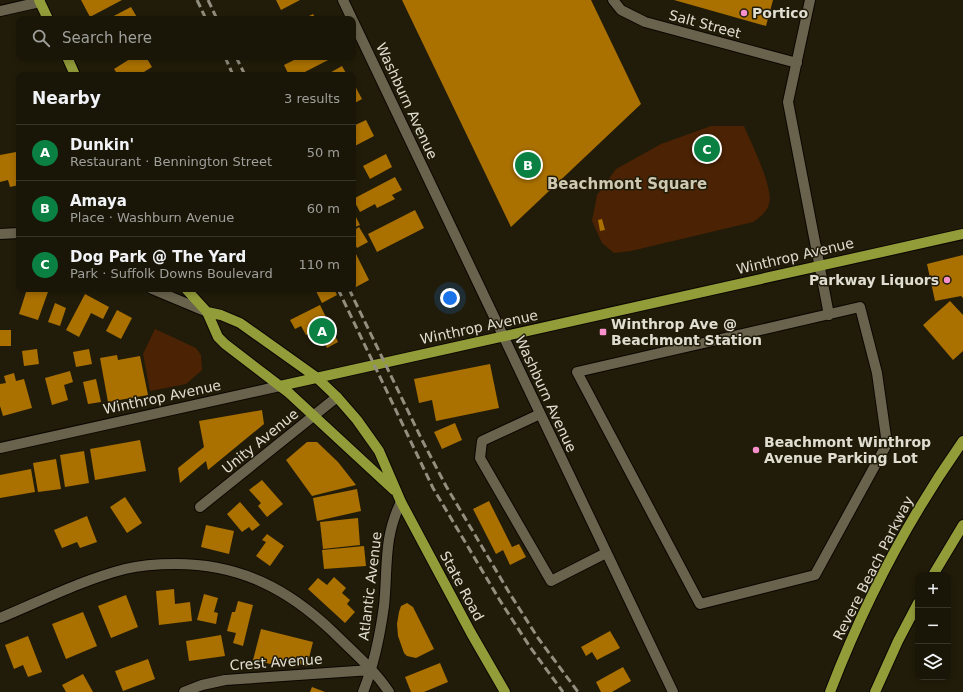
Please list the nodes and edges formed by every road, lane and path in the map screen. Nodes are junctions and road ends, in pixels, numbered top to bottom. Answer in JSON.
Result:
{"nodes":[{"id":1,"x":343,"y":0,"type":"edge"},
{"id":2,"x":613,"y":0,"type":"edge"},
{"id":3,"x":810,"y":0,"type":"edge"},
{"id":4,"x":40,"y":1,"type":"edge"},
{"id":5,"x":0,"y":11,"type":"edge"},
{"id":6,"x":47,"y":16,"type":"edge"},
{"id":7,"x":351,"y":16,"type":"edge"},
{"id":8,"x":356,"y":26,"type":"edge"},
{"id":9,"x":68,"y":60,"type":"edge"},
{"id":10,"x":797,"y":63,"type":"junction"},
{"id":11,"x":74,"y":72,"type":"edge"},
{"id":12,"x":16,"y":233,"type":"edge"},
{"id":13,"x":0,"y":234,"type":"edge"},
{"id":14,"x":963,"y":234,"type":"edge"},
{"id":15,"x":818,"y":265,"type":"junction"},
{"id":16,"x":159,"y":292,"type":"edge"},
{"id":17,"x":189,"y":292,"type":"edge"},
{"id":18,"x":207,"y":312,"type":"junction"},
{"id":19,"x":829,"y":315,"type":"junction"},
{"id":20,"x":503,"y":336,"type":"junction"},
{"id":21,"x":316,"y":377,"type":"junction"},
{"id":22,"x":280,"y":386,"type":"junction"},
{"id":23,"x":337,"y":397,"type":"junction"},
{"id":24,"x":540,"y":414,"type":"junction"},
{"id":25,"x":314,"y":416,"type":"junction"},
{"id":26,"x":963,"y":441,"type":"edge"},
{"id":27,"x":0,"y":448,"type":"edge"},
{"id":28,"x":399,"y":497,"type":"junction"},
{"id":29,"x":200,"y":507,"type":"dead end"},
{"id":30,"x":963,"y":525,"type":"edge"},
{"id":31,"x":606,"y":553,"type":"junction"},
{"id":32,"x":935,"y":572,"type":"edge"},
{"id":33,"x":915,"y":608,"type":"edge"},
{"id":34,"x":0,"y":618,"type":"edge"},
{"id":35,"x":371,"y":670,"type":"junction"},
{"id":36,"x":184,"y":692,"type":"edge"},
{"id":37,"x":363,"y":692,"type":"edge"},
{"id":38,"x":389,"y":692,"type":"edge"},
{"id":39,"x":505,"y":692,"type":"edge"},
{"id":40,"x":673,"y":692,"type":"edge"},
{"id":41,"x":830,"y":692,"type":"edge"},
{"id":42,"x":875,"y":692,"type":"edge"}],
"edges":[{"from":1,"to":7,"type":"street","name":"Washburn Avenue"},
{"from":2,"to":10,"type":"street","name":"Salt Street"},
{"from":3,"to":10,"type":"street"},
{"from":4,"to":5,"type":"street"},
{"from":4,"to":6,"type":"main road"},
{"from":8,"to":20,"type":"street","name":"Washburn Avenue"},
{"from":9,"to":11,"type":"main road"},
{"from":10,"to":15,"type":"street"},
{"from":12,"to":13,"type":"street"},
{"from":14,"to":15,"type":"main road","name":"Winthrop Avenue"},
{"from":15,"to":19,"type":"street"},
{"from":15,"to":20,"type":"main road","name":"Winthrop Avenue"},
{"from":16,"to":18,"type":"street"},
{"from":17,"to":18,"type":"main road"},
{"from":18,"to":21,"type":"main road","name":"State Road"},
{"from":18,"to":22,"type":"main road","name":"State Road"},
{"from":19,"to":19,"type":"street"},
{"from":20,"to":21,"type":"main road","name":"Winthrop Avenue"},
{"from":20,"to":24,"type":"street","name":"Washburn Avenue"},
{"from":21,"to":22,"type":"main road","name":"Winthrop Avenue"},
{"from":21,"to":23,"type":"main road","name":"State Road"},
{"from":22,"to":25,"type":"main road","name":"State Road"},
{"from":22,"to":27,"type":"street","name":"Winthrop Avenue"},
{"from":23,"to":25,"type":"street","name":"Unity Avenue"},
{"from":23,"to":28,"type":"main road","name":"State Road"},
{"from":24,"to":31,"type":"street","name":"Washburn Avenue"},
{"from":24,"to":31,"type":"street"},
{"from":25,"to":28,"type":"main road","name":"State Road"},
{"from":25,"to":29,"type":"street","name":"Unity Avenue"},
{"from":26,"to":41,"type":"main road","name":"Revere Beach Parkway"},
{"from":28,"to":35,"type":"street","name":"Atlantic Avenue"},
{"from":28,"to":39,"type":"main road","name":"State Road"},
{"from":30,"to":32,"type":"main road"},
{"from":31,"to":40,"type":"street","name":"Washburn Avenue"},
{"from":33,"to":42,"type":"main road"},
{"from":34,"to":35,"type":"street"},
{"from":35,"to":36,"type":"street","name":"Crest Avenue"},
{"from":35,"to":37,"type":"street","name":"Atlantic Avenue"},
{"from":35,"to":38,"type":"street"}]}
